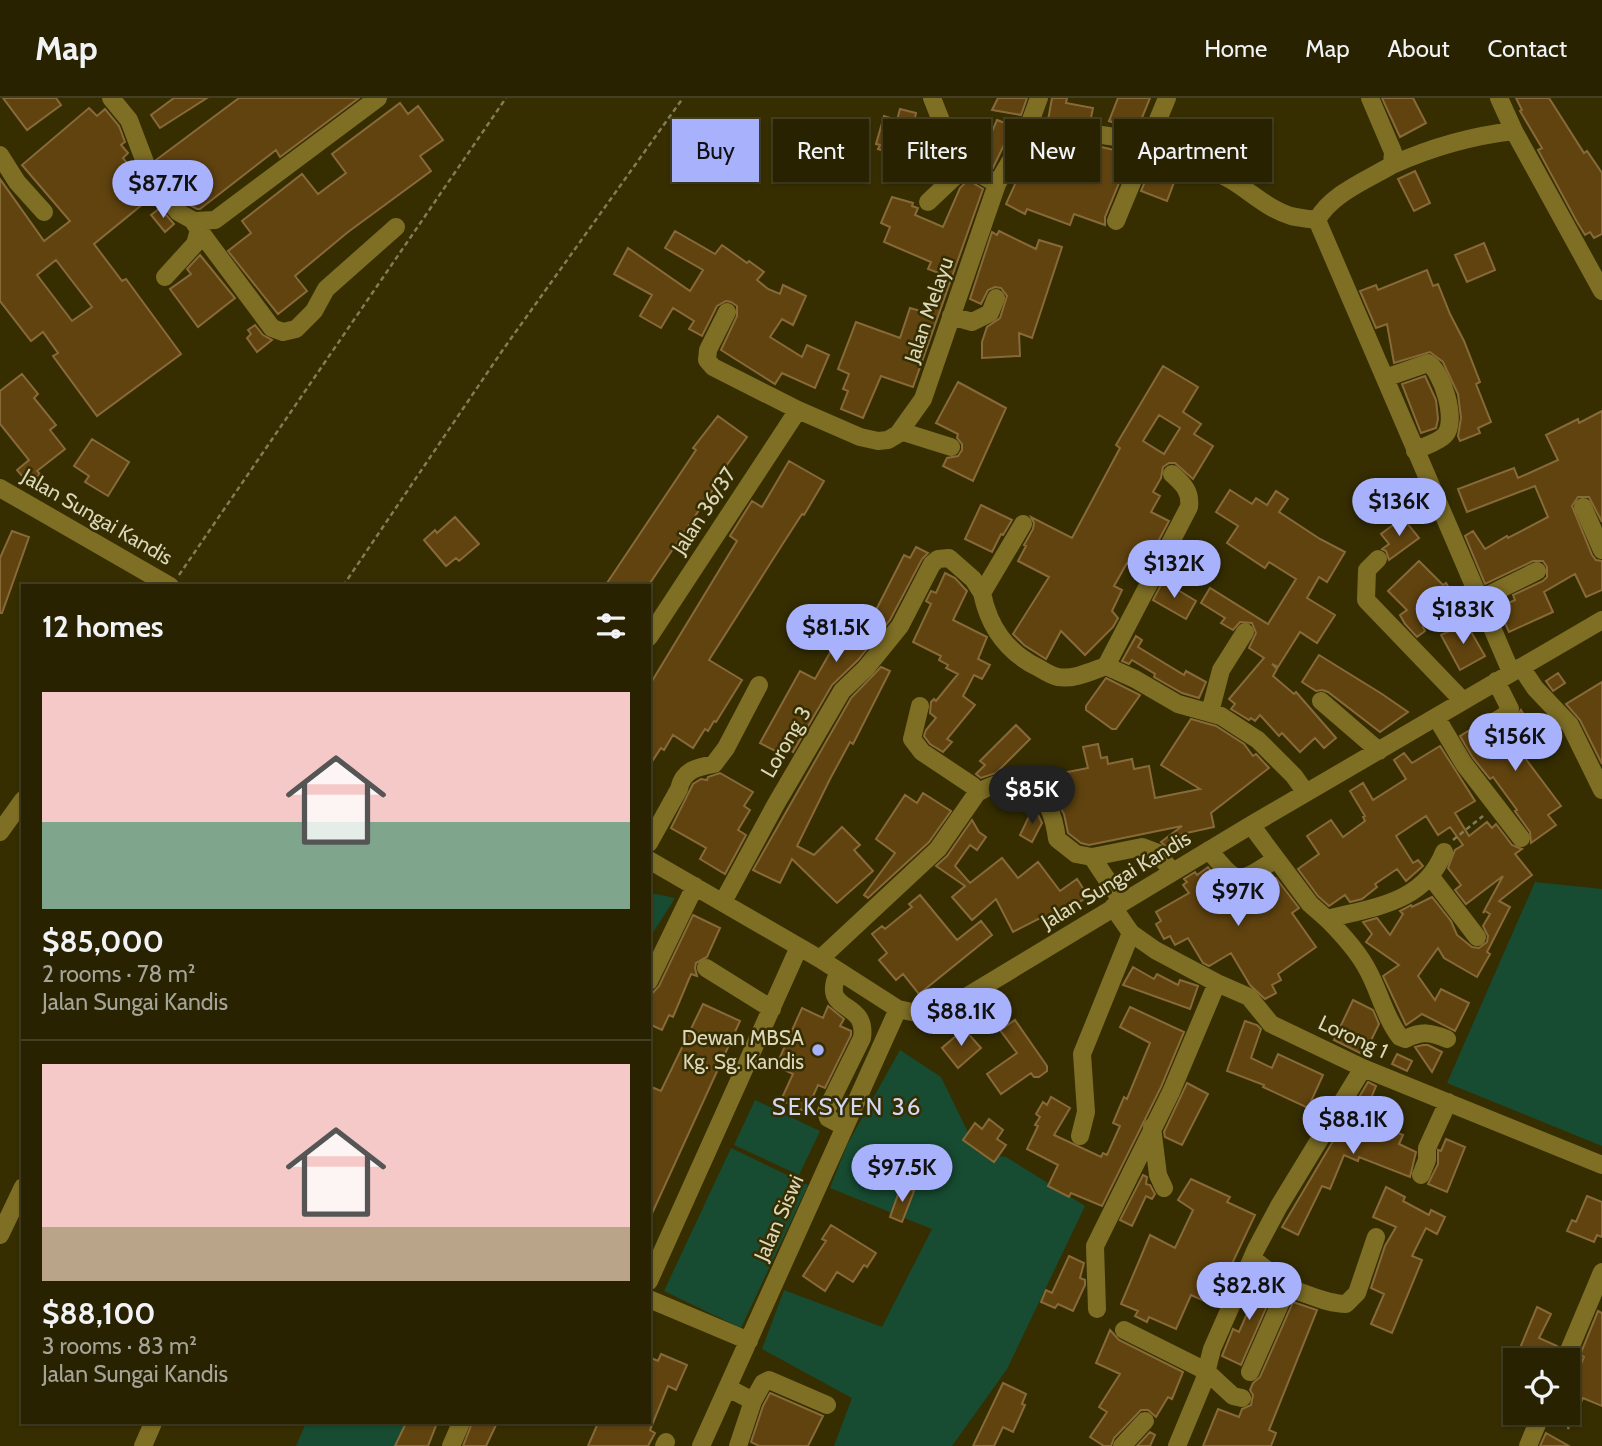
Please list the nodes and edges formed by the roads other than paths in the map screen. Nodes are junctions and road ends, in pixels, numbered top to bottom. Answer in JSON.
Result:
{"nodes":[{"id":1,"x":111,"y":98,"type":"edge"},
{"id":2,"x":1039,"y":98,"type":"edge"},
{"id":3,"x":1167,"y":98,"type":"edge"},
{"id":4,"x":1370,"y":98,"type":"edge"},
{"id":5,"x":1499,"y":98,"type":"edge"},
{"id":6,"x":378,"y":99,"type":"edge"},
{"id":7,"x":936,"y":101,"type":"edge"},
{"id":8,"x":1032,"y":116,"type":"junction"},
{"id":9,"x":942,"y":119,"type":"edge"},
{"id":10,"x":1031,"y":119,"type":"edge"},
{"id":11,"x":1035,"y":119,"type":"edge"},
{"id":12,"x":1158,"y":119,"type":"edge"},
{"id":13,"x":1514,"y":131,"type":"junction"},
{"id":14,"x":0,"y":155,"type":"edge"},
{"id":15,"x":1392,"y":165,"type":"junction"},
{"id":16,"x":1005,"y":170,"type":"edge"},
{"id":17,"x":991,"y":181,"type":"edge"},
{"id":18,"x":950,"y":182,"type":"edge"},
{"id":19,"x":1132,"y":182,"type":"edge"},
{"id":20,"x":1234,"y":182,"type":"edge"},
{"id":21,"x":997,"y":184,"type":"junction"},
{"id":22,"x":929,"y":202,"type":"dead end"},
{"id":23,"x":44,"y":212,"type":"dead end"},
{"id":24,"x":1317,"y":220,"type":"junction"},
{"id":25,"x":1116,"y":221,"type":"dead end"},
{"id":26,"x":196,"y":226,"type":"junction"},
{"id":27,"x":396,"y":227,"type":"dead end"},
{"id":28,"x":165,"y":277,"type":"dead end"},
{"id":29,"x":1602,"y":291,"type":"edge"},
{"id":30,"x":996,"y":298,"type":"dead end"},
{"id":31,"x":727,"y":312,"type":"dead end"},
{"id":32,"x":951,"y":316,"type":"junction"},
{"id":33,"x":1385,"y":378,"type":"junction"},
{"id":34,"x":798,"y":410,"type":"junction"},
{"id":35,"x":900,"y":431,"type":"junction"},
{"id":36,"x":951,"y":447,"type":"dead end"},
{"id":37,"x":1415,"y":451,"type":"junction"},
{"id":38,"x":1172,"y":474,"type":"dead end"},
{"id":39,"x":0,"y":488,"type":"edge"},
{"id":40,"x":1583,"y":507,"type":"dead end"},
{"id":41,"x":1023,"y":524,"type":"dead end"},
{"id":42,"x":1602,"y":550,"type":"edge"},
{"id":43,"x":1378,"y":559,"type":"dead end"},
{"id":44,"x":1537,"y":571,"type":"dead end"},
{"id":45,"x":175,"y":581,"type":"edge"},
{"id":46,"x":982,"y":593,"type":"junction"},
{"id":47,"x":1480,"y":598,"type":"junction"},
{"id":48,"x":1602,"y":620,"type":"edge"},
{"id":49,"x":1245,"y":632,"type":"dead end"},
{"id":50,"x":651,"y":633,"type":"edge"},
{"id":51,"x":1106,"y":666,"type":"junction"},
{"id":52,"x":1510,"y":673,"type":"junction"},
{"id":53,"x":759,"y":685,"type":"dead end"},
{"id":54,"x":1321,"y":701,"type":"dead end"},
{"id":55,"x":1463,"y":701,"type":"junction"},
{"id":56,"x":919,"y":706,"type":"dead end"},
{"id":57,"x":1210,"y":712,"type":"junction"},
{"id":58,"x":1436,"y":717,"type":"junction"},
{"id":59,"x":1489,"y":725,"type":"dead end"},
{"id":60,"x":1379,"y":751,"type":"junction"},
{"id":61,"x":1602,"y":790,"type":"edge"},
{"id":62,"x":978,"y":793,"type":"junction"},
{"id":63,"x":1306,"y":793,"type":"junction"},
{"id":64,"x":21,"y":803,"type":"edge"},
{"id":65,"x":1251,"y":825,"type":"junction"},
{"id":66,"x":0,"y":832,"type":"edge"},
{"id":67,"x":1521,"y":838,"type":"dead end"},
{"id":68,"x":651,"y":840,"type":"edge"},
{"id":69,"x":1209,"y":850,"type":"junction"},
{"id":70,"x":1444,"y":852,"type":"road end"},
{"id":71,"x":1092,"y":858,"type":"junction"},
{"id":72,"x":1276,"y":859,"type":"junction"},
{"id":73,"x":651,"y":861,"type":"edge"},
{"id":74,"x":1172,"y":872,"type":"junction"},
{"id":75,"x":1431,"y":877,"type":"junction"},
{"id":76,"x":695,"y":886,"type":"junction"},
{"id":77,"x":723,"y":902,"type":"junction"},
{"id":78,"x":1118,"y":905,"type":"junction"},
{"id":79,"x":1327,"y":919,"type":"junction"},
{"id":80,"x":1131,"y":933,"type":"junction"},
{"id":81,"x":1477,"y":937,"type":"dead end"},
{"id":82,"x":799,"y":947,"type":"junction"},
{"id":83,"x":820,"y":959,"type":"junction"},
{"id":84,"x":706,"y":968,"type":"dead end"},
{"id":85,"x":839,"y":971,"type":"junction"},
{"id":86,"x":651,"y":977,"type":"edge"},
{"id":87,"x":1217,"y":983,"type":"junction"},
{"id":88,"x":772,"y":1009,"type":"junction"},
{"id":89,"x":898,"y":1009,"type":"junction"},
{"id":90,"x":1447,"y":1039,"type":"dead end"},
{"id":91,"x":1363,"y":1068,"type":"junction"},
{"id":92,"x":1448,"y":1102,"type":"junction"},
{"id":93,"x":1152,"y":1126,"type":"junction"},
{"id":94,"x":845,"y":1127,"type":"junction"},
{"id":95,"x":1080,"y":1136,"type":"dead end"},
{"id":96,"x":1602,"y":1165,"type":"edge"},
{"id":97,"x":1421,"y":1175,"type":"dead end"},
{"id":98,"x":1164,"y":1188,"type":"dead end"},
{"id":99,"x":21,"y":1191,"type":"edge"},
{"id":100,"x":0,"y":1235,"type":"edge"},
{"id":101,"x":1376,"y":1237,"type":"dead end"},
{"id":102,"x":1252,"y":1258,"type":"junction"},
{"id":103,"x":1602,"y":1272,"type":"edge"},
{"id":104,"x":651,"y":1278,"type":"edge"},
{"id":105,"x":1287,"y":1288,"type":"junction"},
{"id":106,"x":651,"y":1299,"type":"edge"},
{"id":107,"x":1097,"y":1309,"type":"dead end"},
{"id":108,"x":1124,"y":1330,"type":"dead end"},
{"id":109,"x":749,"y":1341,"type":"junction"},
{"id":110,"x":1570,"y":1348,"type":"edge"},
{"id":111,"x":1206,"y":1371,"type":"junction"},
{"id":112,"x":1250,"y":1372,"type":"dead end"},
{"id":113,"x":728,"y":1388,"type":"junction"},
{"id":114,"x":1242,"y":1398,"type":"dead end"},
{"id":115,"x":753,"y":1401,"type":"junction"},
{"id":116,"x":827,"y":1405,"type":"dead end"},
{"id":117,"x":1144,"y":1421,"type":"dead end"},
{"id":118,"x":153,"y":1424,"type":"edge"},
{"id":119,"x":461,"y":1424,"type":"edge"},
{"id":120,"x":1537,"y":1425,"type":"edge"},
{"id":121,"x":143,"y":1446,"type":"edge"},
{"id":122,"x":451,"y":1446,"type":"edge"},
{"id":123,"x":701,"y":1446,"type":"edge"},
{"id":124,"x":738,"y":1446,"type":"edge"},
{"id":125,"x":1122,"y":1446,"type":"edge"},
{"id":126,"x":1177,"y":1446,"type":"edge"},
{"id":127,"x":1528,"y":1446,"type":"edge"}],
"edges":[{"from":1,"to":26,"type":"street"},
{"from":2,"to":8,"type":"street","name":"Jalan Melayu"},
{"from":3,"to":12,"type":"street"},
{"from":4,"to":15,"type":"street"},
{"from":5,"to":13,"type":"street"},
{"from":6,"to":26,"type":"street"},
{"from":7,"to":9,"type":"street"},
{"from":8,"to":10,"type":"street","name":"Jalan Melayu"},
{"from":8,"to":11,"type":"street"},
{"from":13,"to":15,"type":"street"},
{"from":13,"to":29,"type":"street"},
{"from":14,"to":23,"type":"street"},
{"from":15,"to":24,"type":"street"},
{"from":16,"to":21,"type":"street","name":"Jalan Melayu"},
{"from":17,"to":21,"type":"street"},
{"from":18,"to":22,"type":"street"},
{"from":19,"to":25,"type":"street"},
{"from":20,"to":24,"type":"street"},
{"from":21,"to":32,"type":"street","name":"Jalan Melayu"},
{"from":24,"to":33,"type":"street"},
{"from":26,"to":27,"type":"street"},
{"from":26,"to":28,"type":"street"},
{"from":30,"to":32,"type":"street"},
{"from":31,"to":34,"type":"street"},
{"from":32,"to":35,"type":"street","name":"Jalan Melayu"},
{"from":33,"to":37,"type":"street"},
{"from":33,"to":37,"type":"street"},
{"from":34,"to":35,"type":"street"},
{"from":34,"to":50,"type":"street","name":"Jalan 36/37"},
{"from":35,"to":36,"type":"street"},
{"from":37,"to":47,"type":"street"},
{"from":38,"to":51,"type":"street"},
{"from":39,"to":45,"type":"street","name":"Jalan Sungai Kandis"},
{"from":40,"to":42,"type":"street"},
{"from":41,"to":46,"type":"street"},
{"from":43,"to":55,"type":"street"},
{"from":44,"to":47,"type":"street"},
{"from":46,"to":51,"type":"street","name":"Lorong 3"},
{"from":46,"to":77,"type":"street","name":"Lorong 3"},
{"from":47,"to":52,"type":"street"},
{"from":48,"to":52,"type":"street","name":"Jalan Sungai Kandis"},
{"from":49,"to":57,"type":"street"},
{"from":51,"to":57,"type":"street"},
{"from":52,"to":55,"type":"street","name":"Jalan Sungai Kandis"},
{"from":52,"to":59,"type":"street"},
{"from":52,"to":61,"type":"street"},
{"from":53,"to":68,"type":"street"},
{"from":54,"to":60,"type":"street"},
{"from":55,"to":58,"type":"street","name":"Jalan Sungai Kandis"},
{"from":56,"to":62,"type":"street"},
{"from":57,"to":63,"type":"street"},
{"from":58,"to":60,"type":"street","name":"Jalan Sungai Kandis"},
{"from":58,"to":67,"type":"street"},
{"from":60,"to":63,"type":"street","name":"Jalan Sungai Kandis"},
{"from":62,"to":71,"type":"street"},
{"from":62,"to":83,"type":"street"},
{"from":63,"to":65,"type":"street","name":"Jalan Sungai Kandis"},
{"from":64,"to":66,"type":"street"},
{"from":65,"to":69,"type":"street","name":"Jalan Sungai Kandis"},
{"from":65,"to":72,"type":"street"},
{"from":69,"to":72,"type":"street"},
{"from":69,"to":74,"type":"street","name":"Jalan Sungai Kandis"},
{"from":70,"to":75,"type":"street"},
{"from":71,"to":74,"type":"street"},
{"from":71,"to":78,"type":"street","name":"Lorong 1"},
{"from":72,"to":79,"type":"street"},
{"from":73,"to":76,"type":"street"},
{"from":74,"to":78,"type":"street","name":"Jalan Sungai Kandis"},
{"from":75,"to":79,"type":"street"},
{"from":75,"to":81,"type":"street"},
{"from":76,"to":77,"type":"street"},
{"from":76,"to":86,"type":"street"},
{"from":77,"to":82,"type":"street"},
{"from":78,"to":80,"type":"street","name":"Lorong 1"},
{"from":78,"to":89,"type":"street","name":"Jalan Sungai Kandis"},
{"from":79,"to":90,"type":"street"},
{"from":80,"to":87,"type":"street","name":"Lorong 1"},
{"from":80,"to":95,"type":"street"},
{"from":82,"to":83,"type":"street"},
{"from":82,"to":88,"type":"street"},
{"from":83,"to":85,"type":"street"},
{"from":84,"to":88,"type":"street"},
{"from":85,"to":89,"type":"street"},
{"from":85,"to":94,"type":"street"},
{"from":87,"to":91,"type":"street","name":"Lorong 1"},
{"from":87,"to":93,"type":"street"},
{"from":88,"to":104,"type":"street"},
{"from":89,"to":94,"type":"street","name":"Jalan Siswi"},
{"from":91,"to":92,"type":"street","name":"Lorong 1"},
{"from":91,"to":102,"type":"street"},
{"from":92,"to":96,"type":"street","name":"Lorong 1"},
{"from":92,"to":97,"type":"street"},
{"from":93,"to":98,"type":"street"},
{"from":93,"to":107,"type":"street"},
{"from":94,"to":109,"type":"street","name":"Jalan Siswi"},
{"from":99,"to":100,"type":"street"},
{"from":101,"to":105,"type":"street"},
{"from":102,"to":105,"type":"street"},
{"from":102,"to":111,"type":"street"},
{"from":103,"to":110,"type":"street"},
{"from":105,"to":112,"type":"street"},
{"from":106,"to":109,"type":"street"},
{"from":108,"to":111,"type":"street"},
{"from":109,"to":113,"type":"street","name":"Jalan Siswi"},
{"from":111,"to":114,"type":"street"},
{"from":111,"to":126,"type":"street"},
{"from":113,"to":115,"type":"street"},
{"from":113,"to":123,"type":"street","name":"Jalan Siswi"},
{"from":115,"to":116,"type":"street"},
{"from":115,"to":124,"type":"street"},
{"from":117,"to":125,"type":"street"},
{"from":118,"to":121,"type":"street"},
{"from":119,"to":122,"type":"street"},
{"from":120,"to":127,"type":"street"}]}
